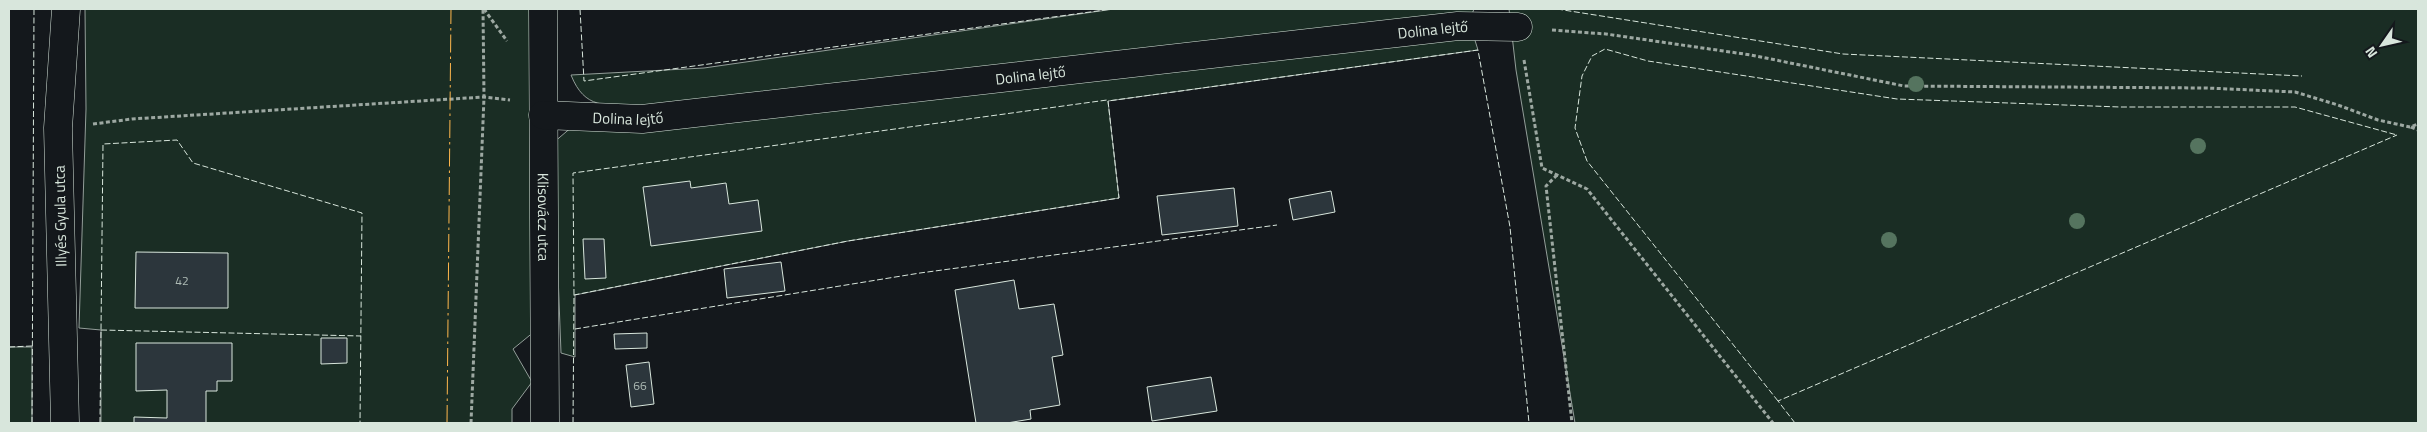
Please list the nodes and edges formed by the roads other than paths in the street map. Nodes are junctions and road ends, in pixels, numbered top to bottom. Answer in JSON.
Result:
{"nodes":[{"id":1,"x":66,"y":9,"type":"edge"},
{"id":2,"x":543,"y":9,"type":"edge"},
{"id":3,"x":1518,"y":27,"type":"road end"},
{"id":4,"x":543,"y":110,"type":"junction"},
{"id":5,"x":65,"y":423,"type":"edge"},
{"id":6,"x":545,"y":423,"type":"edge"}],
"edges":[{"from":1,"to":5,"type":"street","name":"Illyés Gyula utca"},
{"from":2,"to":4,"type":"street","name":"Klisovácz utca"},
{"from":3,"to":4,"type":"street","name":"Dolina lejtő"},
{"from":4,"to":6,"type":"street","name":"Klisovácz utca"}]}
